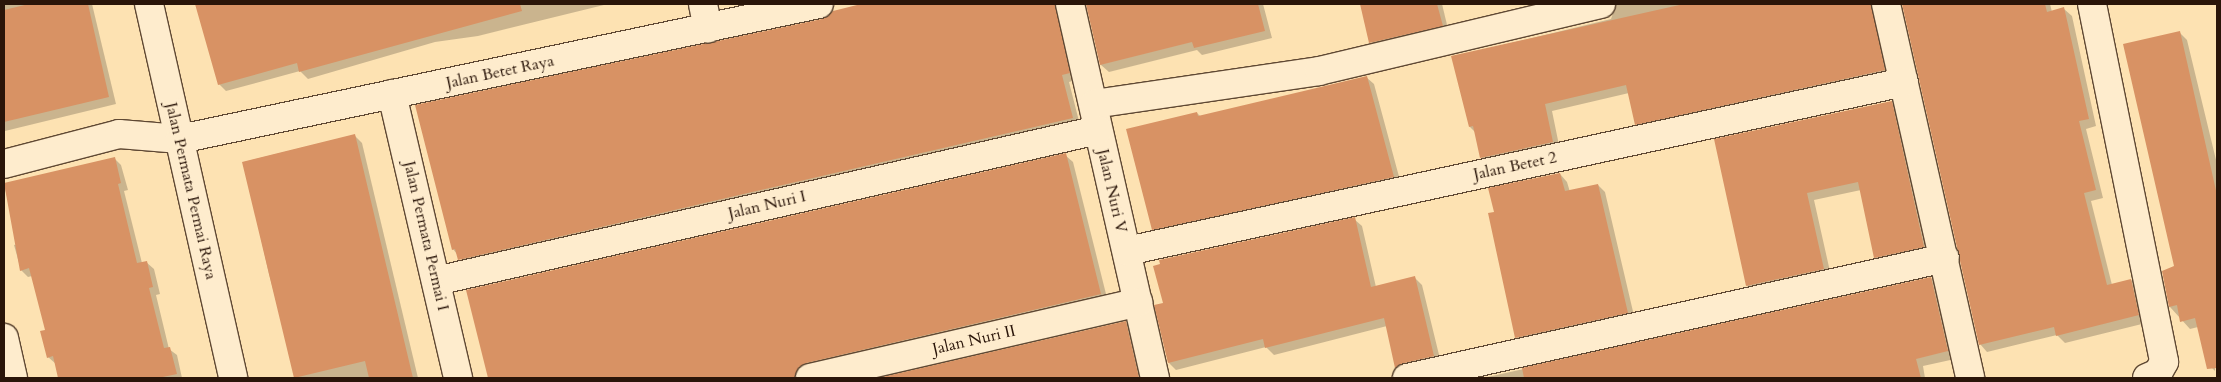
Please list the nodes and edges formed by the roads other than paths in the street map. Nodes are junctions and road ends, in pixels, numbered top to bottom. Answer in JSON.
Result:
{"nodes":[{"id":1,"x":148,"y":4,"type":"edge"},
{"id":2,"x":819,"y":4,"type":"edge"},
{"id":3,"x":1070,"y":4,"type":"edge"},
{"id":4,"x":1601,"y":4,"type":"edge"},
{"id":5,"x":1886,"y":4,"type":"edge"},
{"id":6,"x":2092,"y":4,"type":"edge"},
{"id":7,"x":705,"y":16,"type":"edge"},
{"id":8,"x":1904,"y":82,"type":"junction"},
{"id":9,"x":392,"y":94,"type":"junction"},
{"id":10,"x":1096,"y":117,"type":"junction"},
{"id":11,"x":180,"y":139,"type":"junction"},
{"id":12,"x":4,"y":164,"type":"edge"},
{"id":13,"x":1127,"y":251,"type":"junction"},
{"id":14,"x":1945,"y":258,"type":"junction"},
{"id":15,"x":436,"y":281,"type":"junction"},
{"id":16,"x":1138,"y":302,"type":"junction"},
{"id":17,"x":4,"y":338,"type":"edge"},
{"id":18,"x":13,"y":378,"type":"edge"},
{"id":19,"x":233,"y":378,"type":"edge"},
{"id":20,"x":458,"y":378,"type":"edge"},
{"id":21,"x":810,"y":378,"type":"edge"},
{"id":22,"x":1155,"y":378,"type":"edge"},
{"id":23,"x":1407,"y":378,"type":"edge"},
{"id":24,"x":1970,"y":378,"type":"edge"},
{"id":25,"x":2147,"y":378,"type":"edge"}],
"edges":[{"from":1,"to":11,"type":"street","name":"Jalan Permata Permai Raya"},
{"from":2,"to":7,"type":"street","name":"Jalan Betet Raya"},
{"from":3,"to":10,"type":"street","name":"Jalan Nuri V"},
{"from":4,"to":10,"type":"street","name":"Jalan Nuri I"},
{"from":5,"to":8,"type":"street"},
{"from":6,"to":25,"type":"street"},
{"from":7,"to":9,"type":"street","name":"Jalan Betet Raya"},
{"from":8,"to":13,"type":"street","name":"Jalan Betet 2"},
{"from":8,"to":14,"type":"street"},
{"from":9,"to":11,"type":"street","name":"Jalan Betet Raya"},
{"from":9,"to":15,"type":"street","name":"Jalan Permata Permai I"},
{"from":10,"to":13,"type":"street","name":"Jalan Nuri V"},
{"from":10,"to":15,"type":"street","name":"Jalan Nuri I"},
{"from":11,"to":12,"type":"street","name":"Jalan Betet Raya"},
{"from":11,"to":19,"type":"street","name":"Jalan Permata Permai Raya"},
{"from":13,"to":16,"type":"street","name":"Jalan Nuri V"},
{"from":14,"to":23,"type":"street"},
{"from":14,"to":24,"type":"street"},
{"from":15,"to":20,"type":"street","name":"Jalan Permata Permai I"},
{"from":16,"to":21,"type":"street","name":"Jalan Nuri II"},
{"from":16,"to":22,"type":"street","name":"Jalan Nuri V"},
{"from":17,"to":18,"type":"street"}]}
